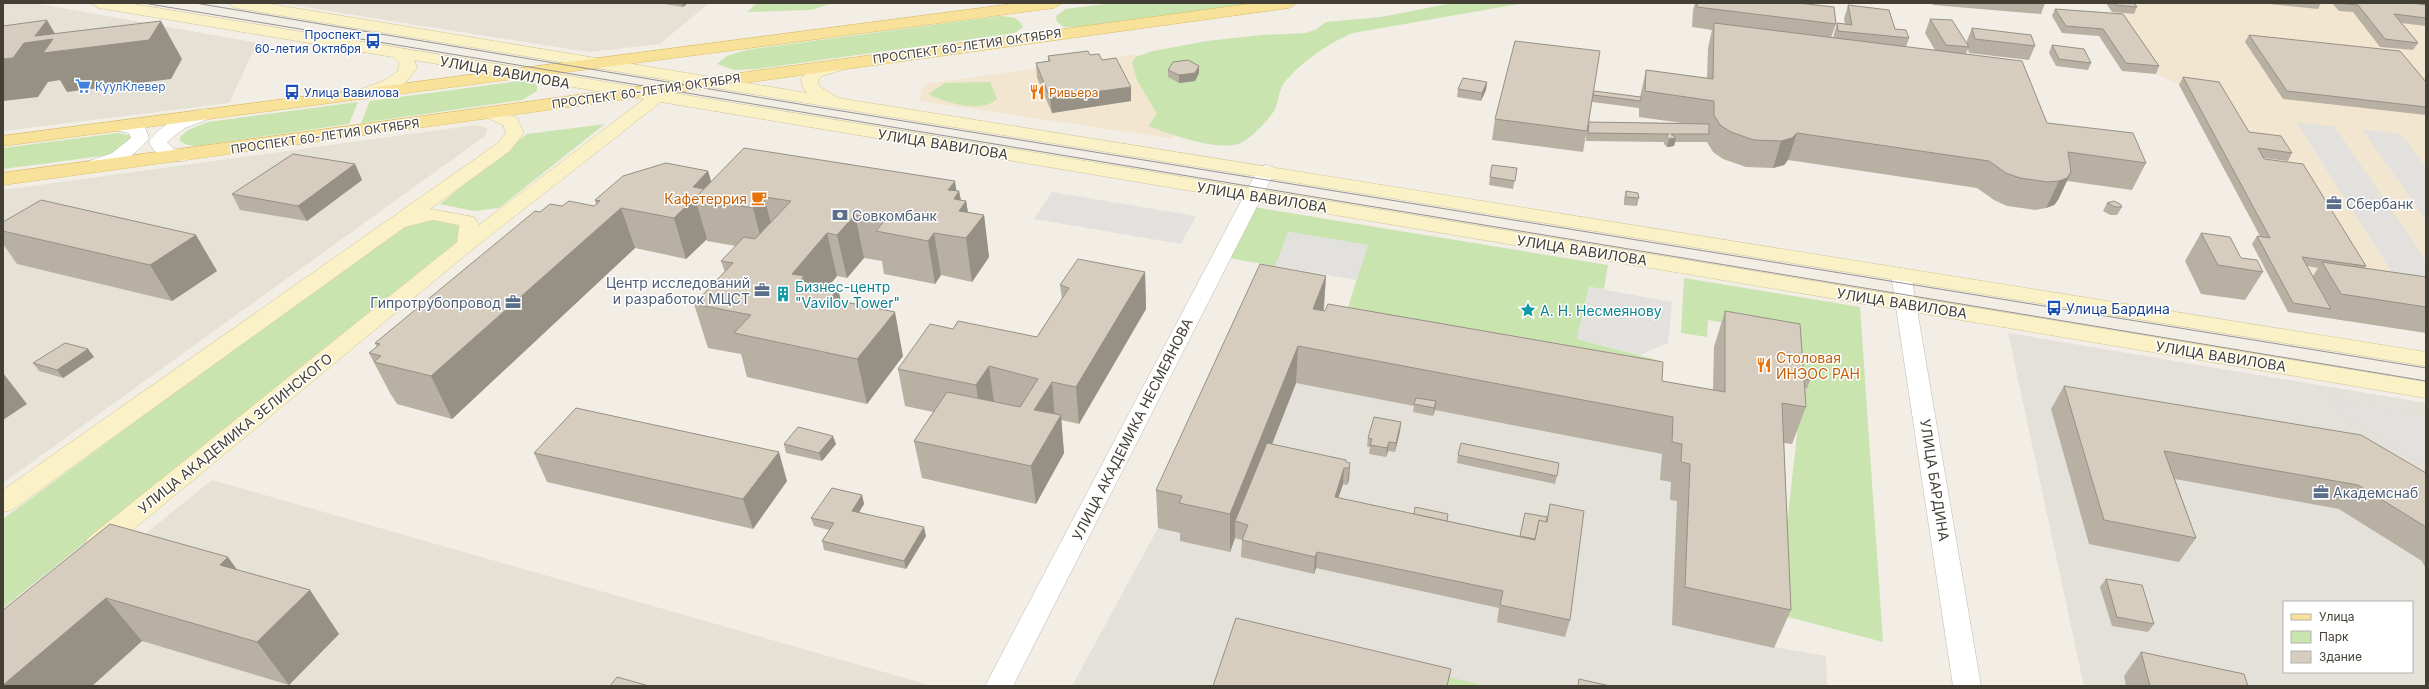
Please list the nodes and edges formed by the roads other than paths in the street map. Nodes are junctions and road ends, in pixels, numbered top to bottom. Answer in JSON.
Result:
{"nodes":[{"id":1,"x":99,"y":3,"type":"edge"},
{"id":2,"x":236,"y":3,"type":"edge"},
{"id":3,"x":1054,"y":3,"type":"edge"},
{"id":4,"x":1290,"y":3,"type":"edge"},
{"id":5,"x":399,"y":54,"type":"junction"},
{"id":6,"x":598,"y":63,"type":"junction"},
{"id":7,"x":847,"y":63,"type":"junction"},
{"id":8,"x":519,"y":74,"type":"junction"},
{"id":9,"x":714,"y":82,"type":"junction"},
{"id":10,"x":632,"y":93,"type":"junction"},
{"id":11,"x":365,"y":94,"type":"junction"},
{"id":12,"x":657,"y":97,"type":"junction"},
{"id":13,"x":831,"y":102,"type":"junction"},
{"id":14,"x":490,"y":113,"type":"junction"},
{"id":15,"x":205,"y":114,"type":"junction"},
{"id":16,"x":120,"y":126,"type":"junction"},
{"id":17,"x":3,"y":141,"type":"edge"},
{"id":18,"x":182,"y":156,"type":"junction"},
{"id":19,"x":91,"y":167,"type":"junction"},
{"id":20,"x":1266,"y":171,"type":"junction"},
{"id":21,"x":3,"y":179,"type":"edge"},
{"id":22,"x":1254,"y":195,"type":"junction"},
{"id":23,"x":430,"y":199,"type":"junction"},
{"id":24,"x":506,"y":214,"type":"junction"},
{"id":25,"x":394,"y":225,"type":"junction"},
{"id":26,"x":467,"y":244,"type":"junction"},
{"id":27,"x":1901,"y":274,"type":"junction"},
{"id":28,"x":1907,"y":304,"type":"junction"},
{"id":29,"x":2426,"y":359,"type":"edge"},
{"id":30,"x":2426,"y":390,"type":"edge"},
{"id":31,"x":3,"y":503,"type":"edge"},
{"id":32,"x":80,"y":559,"type":"edge"},
{"id":33,"x":999,"y":686,"type":"edge"},
{"id":34,"x":1967,"y":686,"type":"edge"}],
"edges":[{"from":1,"to":5,"type":"main road","name":"УЛИЦА ВАВИЛОВА"},
{"from":2,"to":6,"type":"main road","name":"УЛИЦА ВАВИЛОВА"},
{"from":3,"to":6,"type":"main road"},
{"from":4,"to":7,"type":"main road","name":"ПРОСПЕКТ 60-ЛЕТИЯ ОКТЯБРЯ"},
{"from":5,"to":8,"type":"main road","name":"УЛИЦА ВАВИЛОВА"},
{"from":5,"to":11,"type":"main road"},
{"from":6,"to":8,"type":"main road"},
{"from":6,"to":9,"type":"main road","name":"УЛИЦА ВАВИЛОВА"},
{"from":7,"to":9,"type":"main road","name":"ПРОСПЕКТ 60-ЛЕТИЯ ОКТЯБРЯ"},
{"from":7,"to":13,"type":"main road"},
{"from":8,"to":10,"type":"main road","name":"УЛИЦА ВАВИЛОВА"},
{"from":8,"to":11,"type":"main road"},
{"from":9,"to":10,"type":"main road","name":"ПРОСПЕКТ 60-ЛЕТИЯ ОКТЯБРЯ"},
{"from":9,"to":13,"type":"main road","name":"УЛИЦА ВАВИЛОВА"},
{"from":10,"to":12,"type":"main road","name":"УЛИЦА ВАВИЛОВА"},
{"from":10,"to":14,"type":"main road","name":"ПРОСПЕКТ 60-ЛЕТИЯ ОКТЯБРЯ"},
{"from":11,"to":15,"type":"main road"},
{"from":12,"to":22,"type":"main road","name":"УЛИЦА ВАВИЛОВА"},
{"from":12,"to":24,"type":"main road","name":"УЛИЦА АКАДЕМИКА ЗЕЛИНСКОГО"},
{"from":13,"to":20,"type":"main road","name":"УЛИЦА ВАВИЛОВА"},
{"from":14,"to":18,"type":"main road","name":"ПРОСПЕКТ 60-ЛЕТИЯ ОКТЯБРЯ"},
{"from":14,"to":23,"type":"main road"},
{"from":15,"to":16,"type":"main road"},
{"from":15,"to":18,"type":"street"},
{"from":16,"to":17,"type":"main road"},
{"from":16,"to":19,"type":"street"},
{"from":18,"to":19,"type":"main road","name":"ПРОСПЕКТ 60-ЛЕТИЯ ОКТЯБРЯ"},
{"from":19,"to":21,"type":"main road","name":"ПРОСПЕКТ 60-ЛЕТИЯ ОКТЯБРЯ"},
{"from":20,"to":22,"type":"street","name":"УЛИЦА АКАДЕМИКА НЕСМЕЯНОВА"},
{"from":20,"to":27,"type":"main road","name":"УЛИЦА ВАВИЛОВА"},
{"from":22,"to":28,"type":"main road","name":"УЛИЦА ВАВИЛОВА"},
{"from":22,"to":33,"type":"street","name":"УЛИЦА АКАДЕМИКА НЕСМЕЯНОВА"},
{"from":23,"to":24,"type":"main road"},
{"from":23,"to":25,"type":"main road"},
{"from":24,"to":26,"type":"main road","name":"УЛИЦА АКАДЕМИКА ЗЕЛИНСКОГО"},
{"from":25,"to":26,"type":"main road"},
{"from":25,"to":31,"type":"main road"},
{"from":26,"to":32,"type":"main road","name":"УЛИЦА АКАДЕМИКА ЗЕЛИНСКОГО"},
{"from":27,"to":28,"type":"street","name":"УЛИЦА БАРДИНА"},
{"from":27,"to":29,"type":"main road","name":"УЛИЦА ВАВИЛОВА"},
{"from":28,"to":30,"type":"main road","name":"УЛИЦА ВАВИЛОВА"},
{"from":28,"to":34,"type":"street","name":"УЛИЦА БАРДИНА"}]}
